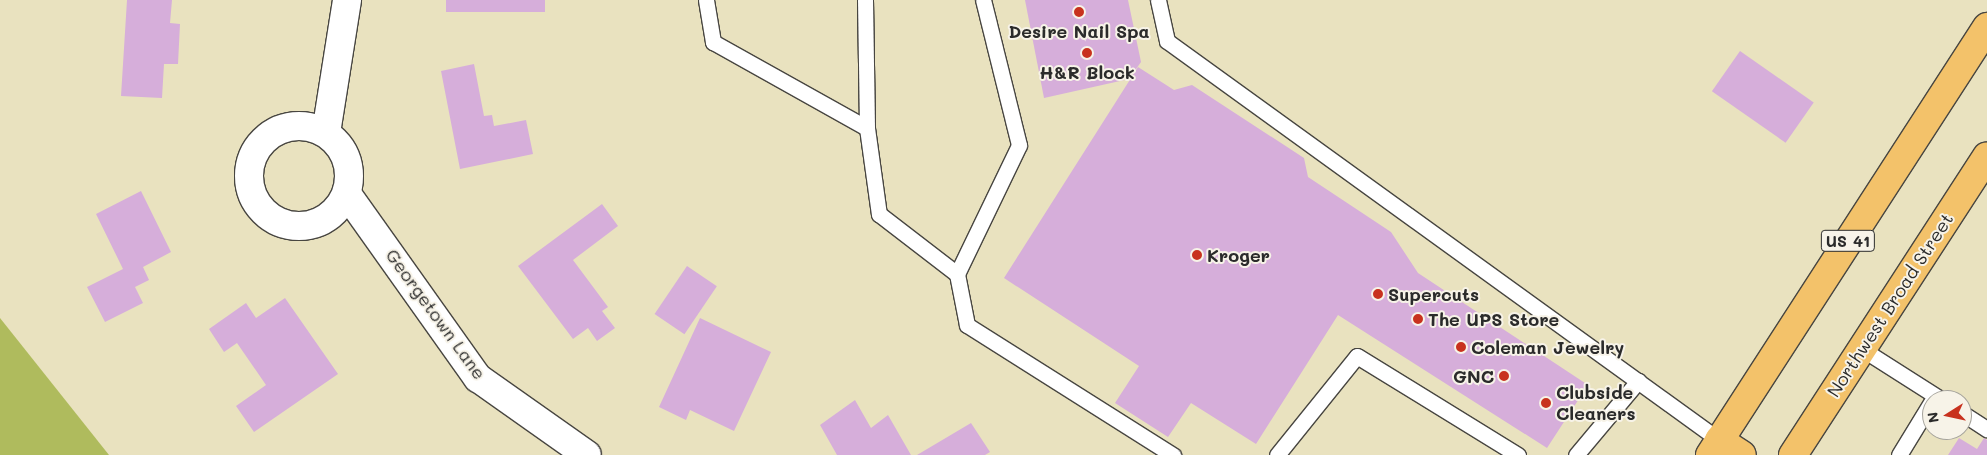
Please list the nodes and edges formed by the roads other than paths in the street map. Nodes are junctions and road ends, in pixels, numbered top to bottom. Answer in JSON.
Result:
{"nodes":[{"id":1,"x":347,"y":0,"type":"edge"},
{"id":2,"x":706,"y":0,"type":"edge"},
{"id":3,"x":865,"y":0,"type":"edge"},
{"id":4,"x":983,"y":0,"type":"edge"},
{"id":5,"x":1158,"y":0,"type":"edge"},
{"id":6,"x":1987,"y":27,"type":"edge"},
{"id":7,"x":867,"y":128,"type":"junction"},
{"id":8,"x":326,"y":133,"type":"junction"},
{"id":9,"x":1987,"y":156,"type":"edge"},
{"id":10,"x":347,"y":194,"type":"junction"},
{"id":11,"x":957,"y":274,"type":"junction"},
{"id":12,"x":1862,"y":349,"type":"junction"},
{"id":13,"x":1638,"y":381,"type":"junction"},
{"id":14,"x":1923,"y":390,"type":"edge"},
{"id":15,"x":1972,"y":419,"type":"edge"},
{"id":16,"x":1922,"y":420,"type":"edge"},
{"id":17,"x":1987,"y":429,"type":"edge"},
{"id":18,"x":1715,"y":448,"type":"edge"},
{"id":19,"x":588,"y":455,"type":"edge"},
{"id":20,"x":1172,"y":455,"type":"edge"},
{"id":21,"x":1277,"y":455,"type":"edge"},
{"id":22,"x":1518,"y":455,"type":"edge"},
{"id":23,"x":1576,"y":455,"type":"edge"},
{"id":24,"x":1742,"y":455,"type":"edge"},
{"id":25,"x":1793,"y":455,"type":"edge"},
{"id":26,"x":1899,"y":455,"type":"edge"}],
"edges":[{"from":1,"to":8,"type":"street"},
{"from":2,"to":7,"type":"lane"},
{"from":3,"to":7,"type":"lane"},
{"from":4,"to":11,"type":"lane"},
{"from":5,"to":13,"type":"lane"},
{"from":6,"to":18,"type":"main road","number":"US 41"},
{"from":7,"to":11,"type":"lane"},
{"from":8,"to":10,"type":"street"},
{"from":8,"to":10,"type":"street"},
{"from":9,"to":12,"type":"main road","name":"Northwest Broad Street"},
{"from":10,"to":19,"type":"street","name":"Georgetown Lane"},
{"from":11,"to":20,"type":"lane"},
{"from":12,"to":14,"type":"lane"},
{"from":12,"to":25,"type":"main road","name":"Northwest Broad Street"},
{"from":13,"to":18,"type":"lane"},
{"from":13,"to":23,"type":"lane"},
{"from":15,"to":17,"type":"lane"},
{"from":16,"to":26,"type":"lane"},
{"from":18,"to":24,"type":"main road"},
{"from":21,"to":22,"type":"lane"}]}
